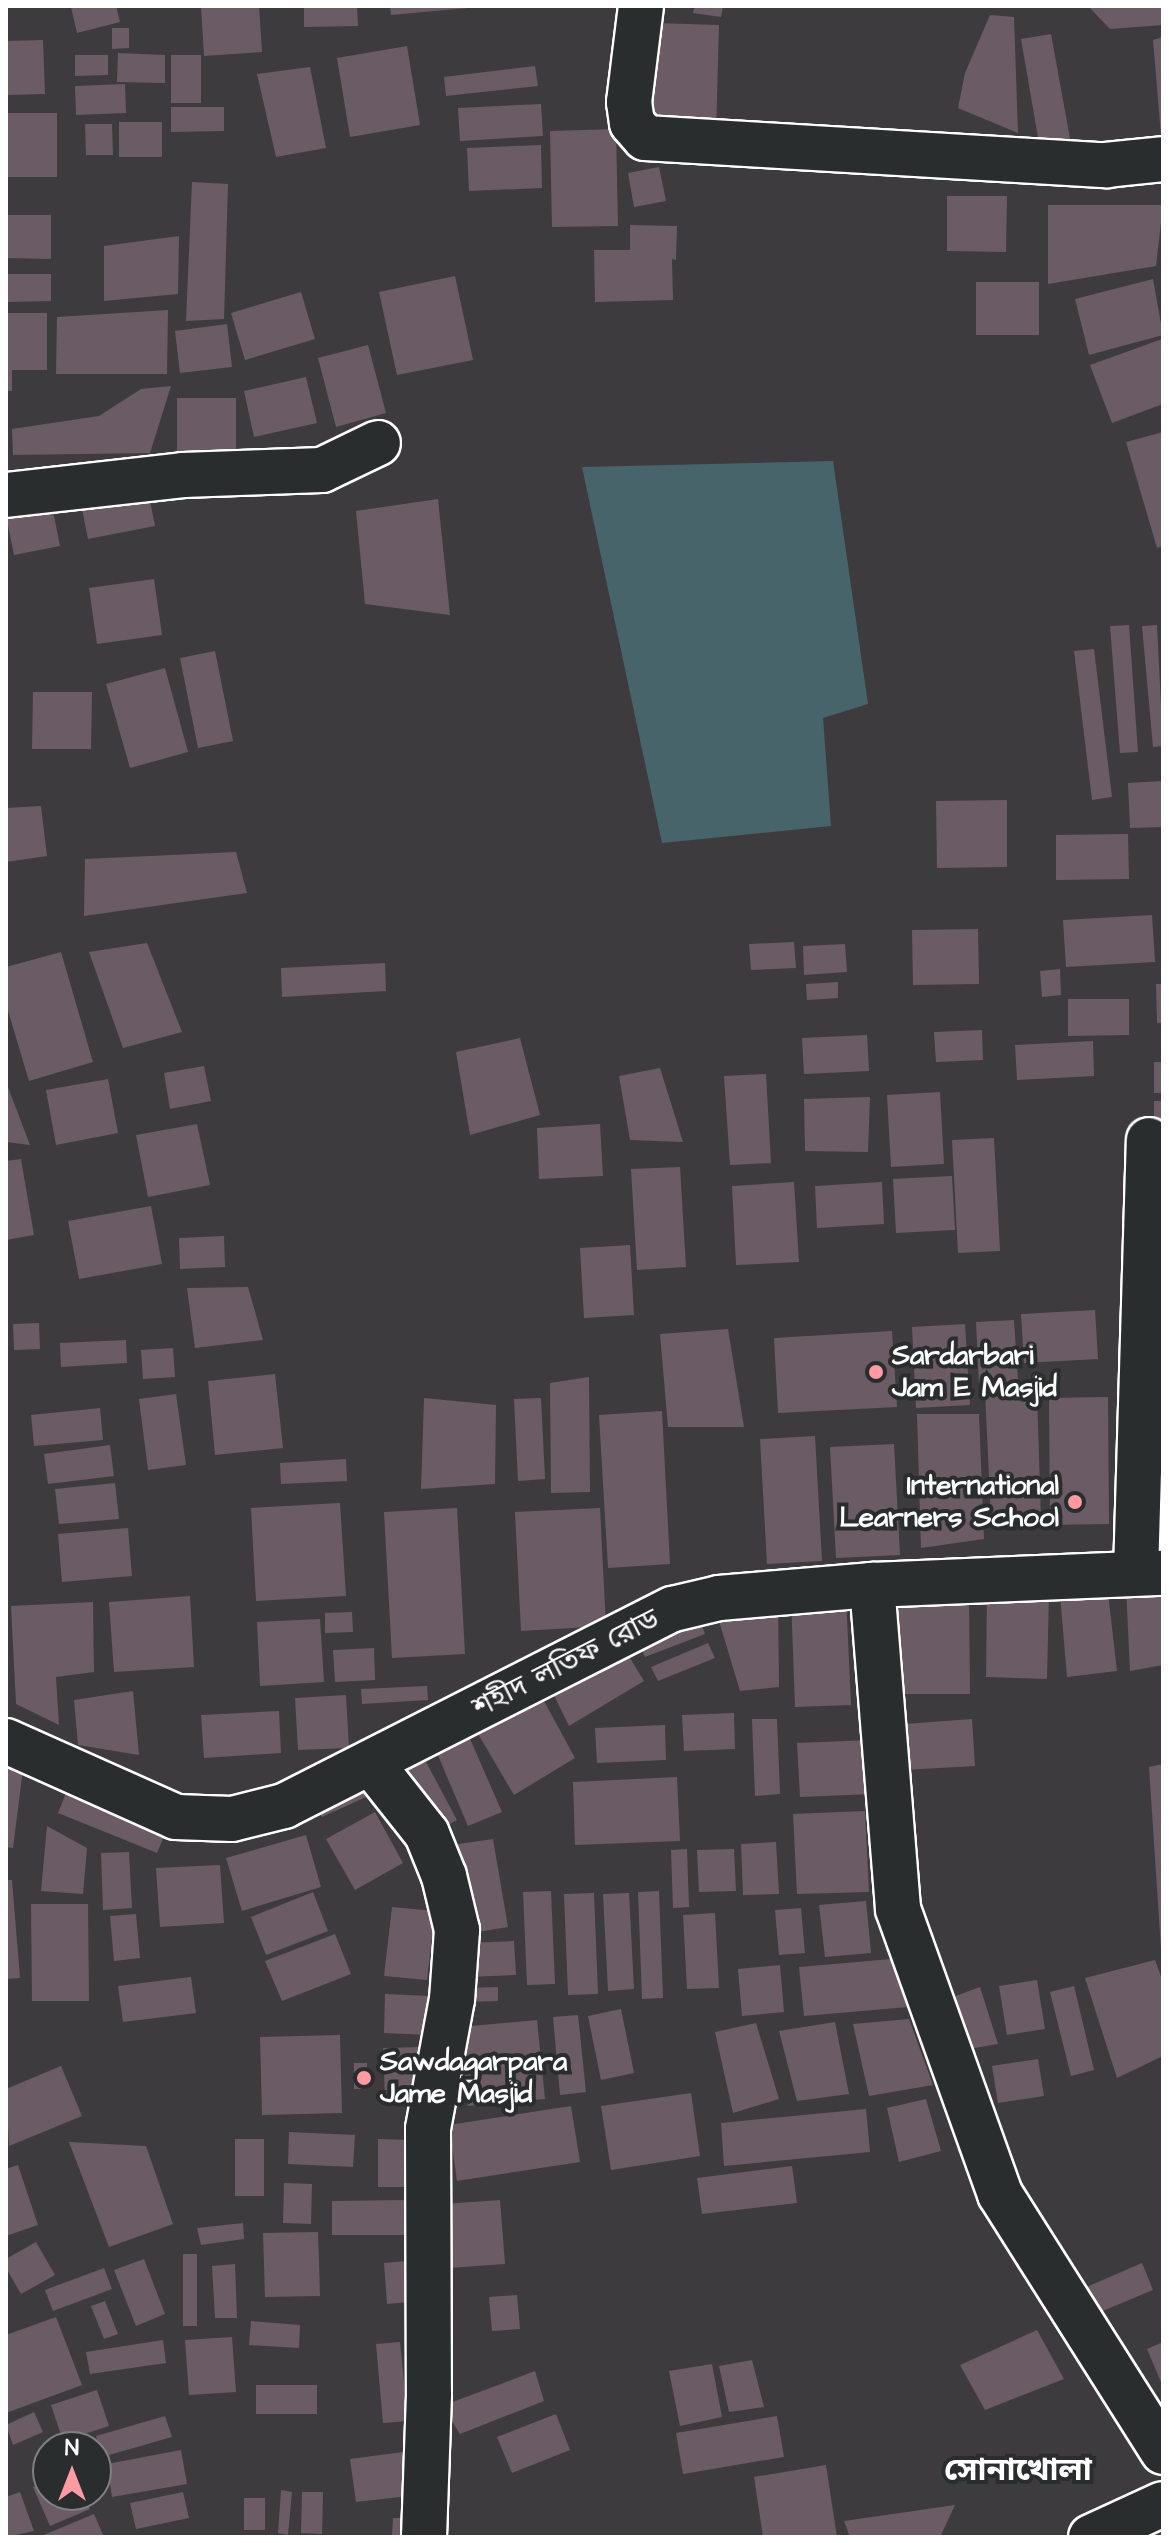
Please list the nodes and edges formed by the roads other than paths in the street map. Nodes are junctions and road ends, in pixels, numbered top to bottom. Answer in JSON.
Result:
{"nodes":[{"id":1,"x":641,"y":6,"type":"edge"},
{"id":2,"x":1163,"y":159,"type":"edge"},
{"id":3,"x":378,"y":443,"type":"dead end"},
{"id":4,"x":6,"y":495,"type":"edge"},
{"id":5,"x":1149,"y":1140,"type":"dead end"},
{"id":6,"x":1149,"y":1573,"type":"edge"},
{"id":7,"x":872,"y":1585,"type":"junction"},
{"id":8,"x":6,"y":1741,"type":"edge"},
{"id":9,"x":371,"y":1763,"type":"junction"},
{"id":10,"x":1163,"y":2452,"type":"edge"},
{"id":11,"x":1163,"y":2504,"type":"edge"},
{"id":12,"x":424,"y":2537,"type":"edge"},
{"id":13,"x":1091,"y":2537,"type":"edge"}],
"edges":[{"from":1,"to":2,"type":"street"},
{"from":3,"to":4,"type":"street"},
{"from":5,"to":6,"type":"street"},
{"from":6,"to":7,"type":"street","name":"শহীদ লতিফ রোড"},
{"from":7,"to":9,"type":"street","name":"শহীদ লতিফ রোড"},
{"from":7,"to":10,"type":"street"},
{"from":8,"to":9,"type":"street","name":"শহীদ লতিফ রোড"},
{"from":9,"to":12,"type":"street"},
{"from":11,"to":13,"type":"street"}]}
